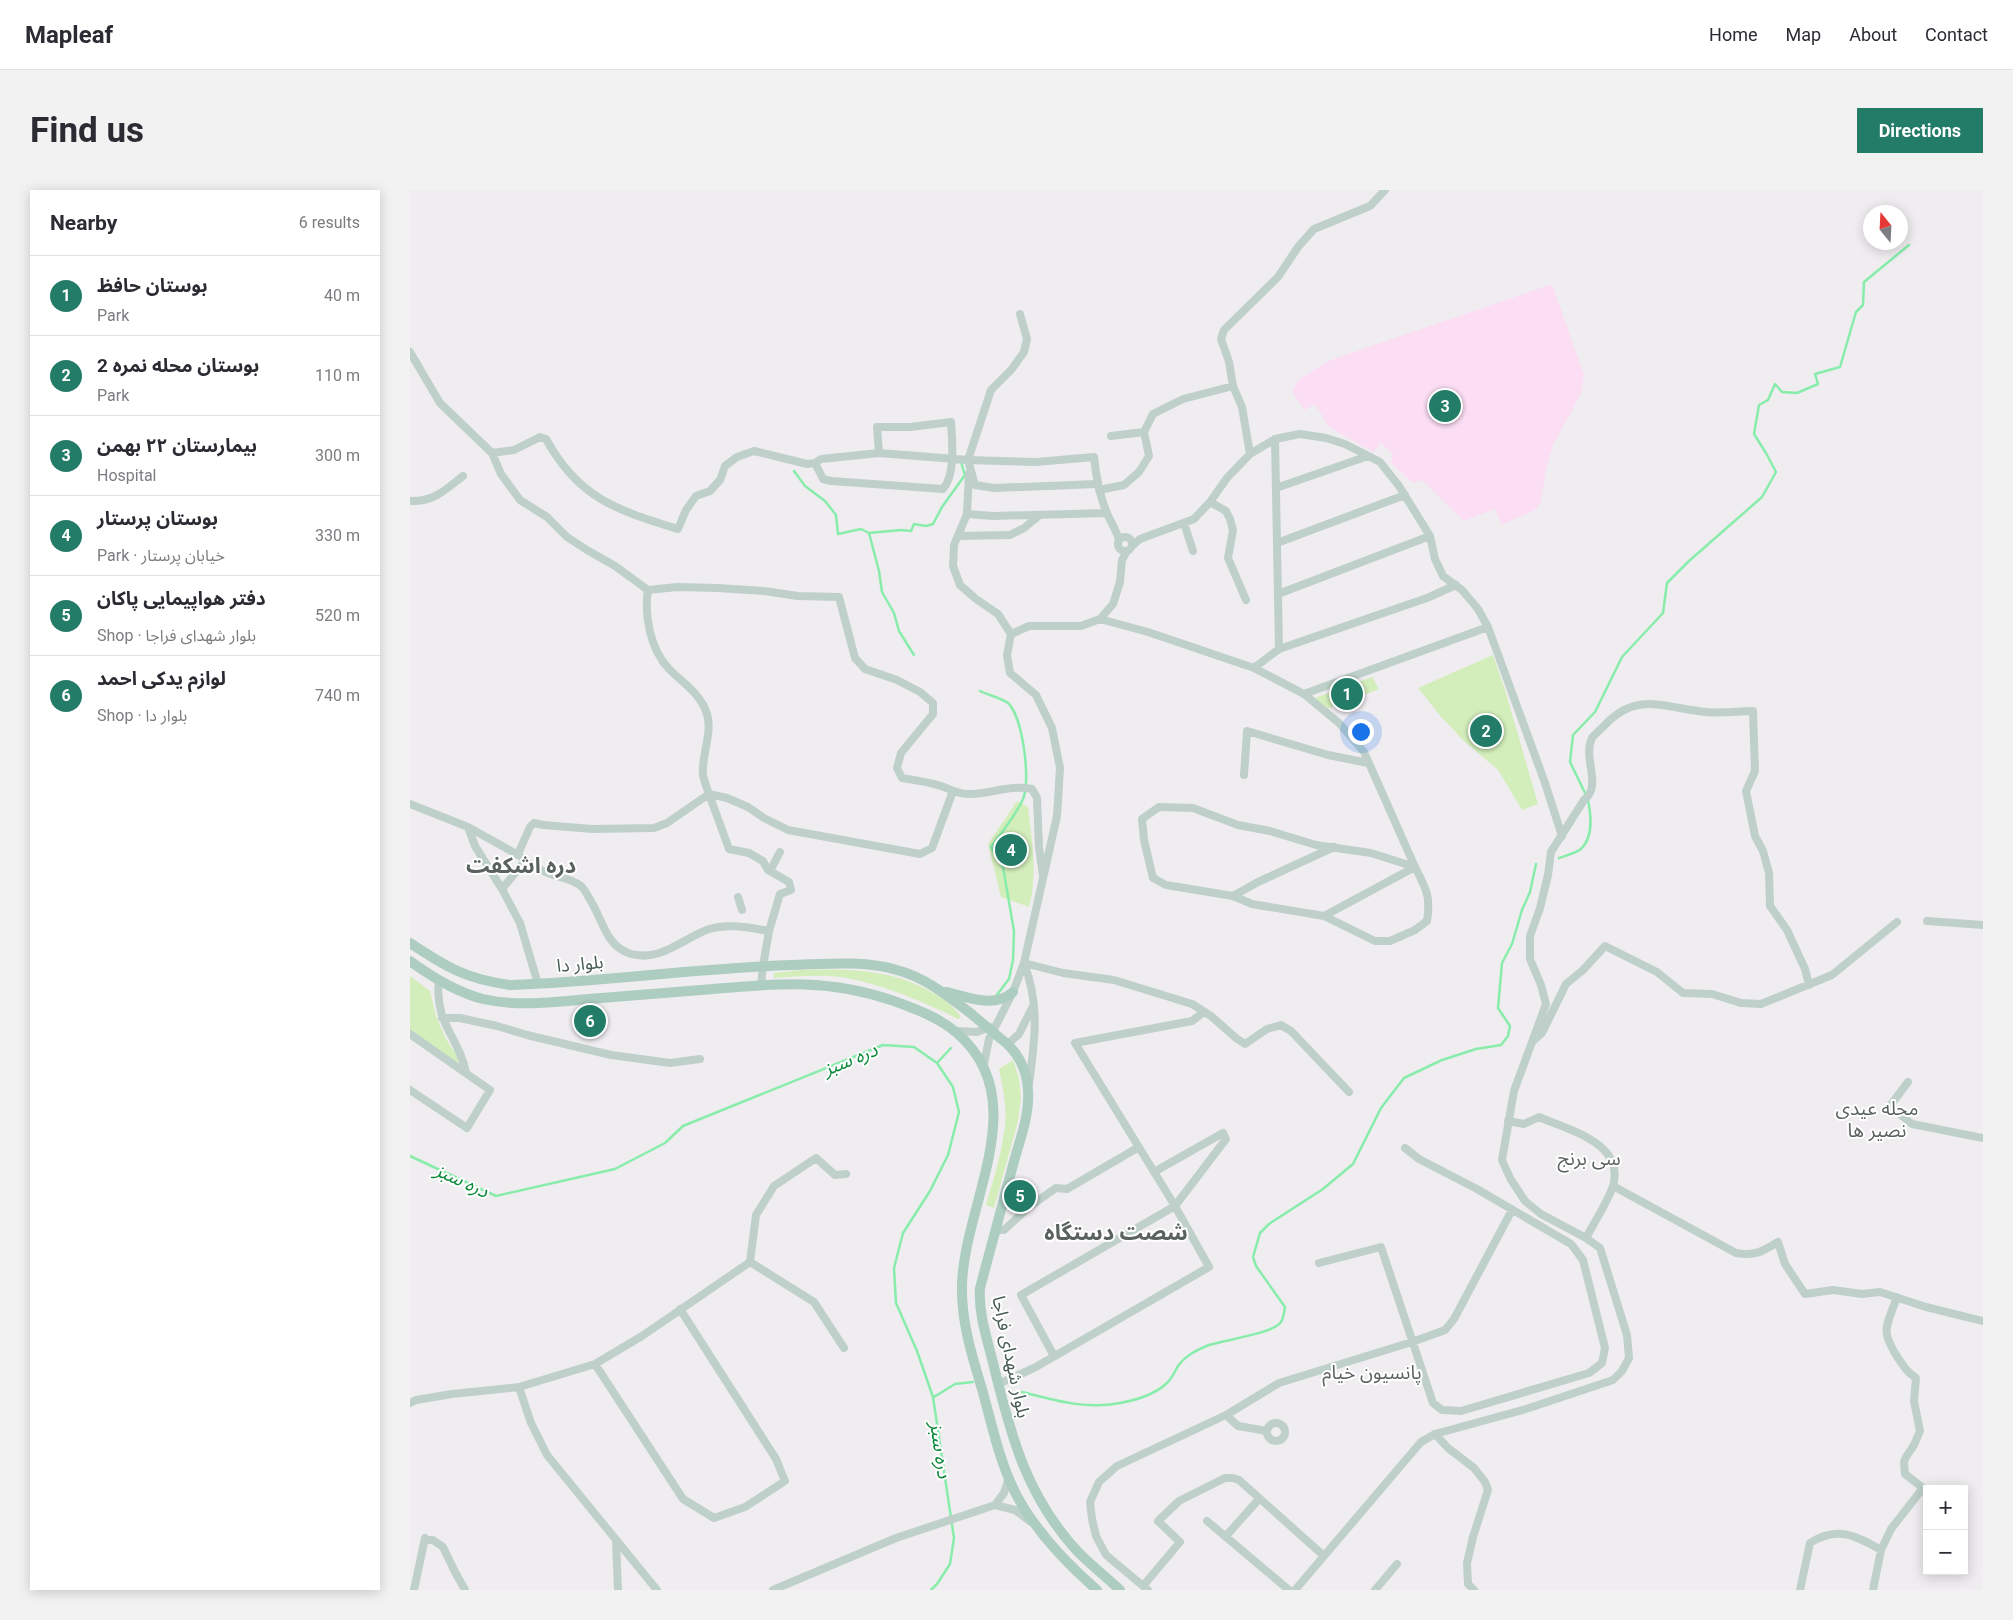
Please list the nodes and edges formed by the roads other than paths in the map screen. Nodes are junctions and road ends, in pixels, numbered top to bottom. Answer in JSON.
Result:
{"nodes":[{"id":1,"x":1385,"y":190,"type":"edge"},
{"id":2,"x":1020,"y":314,"type":"dead end"},
{"id":3,"x":410,"y":352,"type":"edge"},
{"id":4,"x":1233,"y":386,"type":"junction"},
{"id":5,"x":1144,"y":432,"type":"junction"},
{"id":6,"x":1111,"y":436,"type":"dead end"},
{"id":7,"x":1275,"y":439,"type":"junction"},
{"id":8,"x":492,"y":453,"type":"junction"},
{"id":9,"x":879,"y":453,"type":"junction"},
{"id":10,"x":1250,"y":454,"type":"junction"},
{"id":11,"x":1368,"y":456,"type":"junction"},
{"id":12,"x":952,"y":457,"type":"junction"},
{"id":13,"x":815,"y":463,"type":"junction"},
{"id":14,"x":969,"y":463,"type":"junction"},
{"id":15,"x":463,"y":476,"type":"dead end"},
{"id":16,"x":1098,"y":487,"type":"junction"},
{"id":17,"x":1276,"y":488,"type":"junction"},
{"id":18,"x":1404,"y":495,"type":"junction"},
{"id":19,"x":410,"y":501,"type":"edge"},
{"id":20,"x":1210,"y":502,"type":"junction"},
{"id":21,"x":967,"y":514,"type":"junction"},
{"id":22,"x":1107,"y":514,"type":"junction"},
{"id":23,"x":1040,"y":515,"type":"junction"},
{"id":24,"x":1184,"y":523,"type":"junction"},
{"id":25,"x":958,"y":536,"type":"junction"},
{"id":26,"x":1430,"y":536,"type":"junction"},
{"id":27,"x":1123,"y":538,"type":"junction"},
{"id":28,"x":1140,"y":539,"type":"junction"},
{"id":29,"x":1277,"y":543,"type":"junction"},
{"id":30,"x":1126,"y":549,"type":"junction"},
{"id":31,"x":1193,"y":551,"type":"dead end"},
{"id":32,"x":1456,"y":585,"type":"junction"},
{"id":33,"x":648,"y":590,"type":"junction"},
{"id":34,"x":1278,"y":594,"type":"junction"},
{"id":35,"x":1246,"y":600,"type":"dead end"},
{"id":36,"x":1100,"y":619,"type":"junction"},
{"id":37,"x":1488,"y":627,"type":"junction"},
{"id":38,"x":1012,"y":634,"type":"junction"},
{"id":39,"x":1279,"y":649,"type":"junction"},
{"id":40,"x":1254,"y":668,"type":"junction"},
{"id":41,"x":1304,"y":694,"type":"junction"},
{"id":42,"x":1368,"y":763,"type":"junction"},
{"id":43,"x":1244,"y":775,"type":"dead end"},
{"id":44,"x":953,"y":792,"type":"junction"},
{"id":45,"x":709,"y":794,"type":"junction"},
{"id":46,"x":410,"y":804,"type":"edge"},
{"id":47,"x":468,"y":827,"type":"junction"},
{"id":48,"x":1562,"y":836,"type":"junction"},
{"id":49,"x":1334,"y":847,"type":"junction"},
{"id":50,"x":780,"y":852,"type":"dead end"},
{"id":51,"x":518,"y":854,"type":"junction"},
{"id":52,"x":525,"y":861,"type":"junction"},
{"id":53,"x":1416,"y":867,"type":"junction"},
{"id":54,"x":770,"y":871,"type":"junction"},
{"id":55,"x":1043,"y":876,"type":"junction"},
{"id":56,"x":502,"y":889,"type":"junction"},
{"id":57,"x":1233,"y":896,"type":"junction"},
{"id":58,"x":738,"y":898,"type":"dead end"},
{"id":59,"x":742,"y":910,"type":"dead end"},
{"id":60,"x":1324,"y":916,"type":"junction"},
{"id":61,"x":1926,"y":921,"type":"dead end"},
{"id":62,"x":1897,"y":922,"type":"dead end"},
{"id":63,"x":1983,"y":925,"type":"edge"},
{"id":64,"x":769,"y":931,"type":"junction"},
{"id":65,"x":410,"y":943,"type":"edge"},
{"id":66,"x":410,"y":961,"type":"edge"},
{"id":67,"x":1024,"y":963,"type":"junction"},
{"id":68,"x":763,"y":966,"type":"junction"},
{"id":69,"x":439,"y":981,"type":"junction"},
{"id":70,"x":538,"y":984,"type":"junction"},
{"id":71,"x":761,"y":985,"type":"junction"},
{"id":72,"x":1809,"y":985,"type":"junction"},
{"id":73,"x":939,"y":990,"type":"junction"},
{"id":74,"x":1013,"y":992,"type":"junction"},
{"id":75,"x":1034,"y":1002,"type":"junction"},
{"id":76,"x":1204,"y":1012,"type":"junction"},
{"id":77,"x":442,"y":1018,"type":"junction"},
{"id":78,"x":956,"y":1031,"type":"junction"},
{"id":79,"x":410,"y":1034,"type":"edge"},
{"id":80,"x":999,"y":1034,"type":"junction"},
{"id":81,"x":1532,"y":1041,"type":"junction"},
{"id":82,"x":700,"y":1059,"type":"dead end"},
{"id":83,"x":984,"y":1064,"type":"junction"},
{"id":84,"x":466,"y":1073,"type":"junction"},
{"id":85,"x":1908,"y":1082,"type":"dead end"},
{"id":86,"x":410,"y":1090,"type":"edge"},
{"id":87,"x":1028,"y":1091,"type":"junction"},
{"id":88,"x":1348,"y":1092,"type":"dead end"},
{"id":89,"x":1508,"y":1121,"type":"junction"},
{"id":90,"x":1983,"y":1138,"type":"edge"},
{"id":91,"x":1139,"y":1147,"type":"junction"},
{"id":92,"x":1405,"y":1148,"type":"dead end"},
{"id":93,"x":1154,"y":1172,"type":"junction"},
{"id":94,"x":846,"y":1174,"type":"dead end"},
{"id":95,"x":1613,"y":1186,"type":"junction"},
{"id":96,"x":1176,"y":1206,"type":"junction"},
{"id":97,"x":1512,"y":1210,"type":"junction"},
{"id":98,"x":996,"y":1230,"type":"junction"},
{"id":99,"x":1586,"y":1238,"type":"junction"},
{"id":100,"x":750,"y":1262,"type":"junction"},
{"id":101,"x":1319,"y":1263,"type":"dead end"},
{"id":102,"x":1897,"y":1297,"type":"junction"},
{"id":103,"x":680,"y":1309,"type":"junction"},
{"id":104,"x":1983,"y":1320,"type":"edge"},
{"id":105,"x":1412,"y":1342,"type":"junction"},
{"id":106,"x":844,"y":1348,"type":"dead end"},
{"id":107,"x":1054,"y":1356,"type":"junction"},
{"id":108,"x":595,"y":1364,"type":"junction"},
{"id":109,"x":998,"y":1384,"type":"junction"},
{"id":110,"x":519,"y":1387,"type":"junction"},
{"id":111,"x":410,"y":1403,"type":"edge"},
{"id":112,"x":1226,"y":1415,"type":"junction"},
{"id":113,"x":1267,"y":1430,"type":"dead end"},
{"id":114,"x":1435,"y":1434,"type":"junction"},
{"id":115,"x":1009,"y":1476,"type":"junction"},
{"id":116,"x":1259,"y":1499,"type":"junction"},
{"id":117,"x":995,"y":1505,"type":"junction"},
{"id":118,"x":1207,"y":1521,"type":"dead end"},
{"id":119,"x":1033,"y":1523,"type":"junction"},
{"id":120,"x":1226,"y":1536,"type":"junction"},
{"id":121,"x":616,"y":1541,"type":"junction"},
{"id":122,"x":1881,"y":1550,"type":"junction"},
{"id":123,"x":1324,"y":1556,"type":"junction"},
{"id":124,"x":1398,"y":1564,"type":"dead end"},
{"id":125,"x":1467,"y":1587,"type":"edge"},
{"id":126,"x":1145,"y":1588,"type":"edge"},
{"id":127,"x":414,"y":1590,"type":"edge"},
{"id":128,"x":465,"y":1590,"type":"edge"},
{"id":129,"x":618,"y":1590,"type":"edge"},
{"id":130,"x":657,"y":1590,"type":"edge"},
{"id":131,"x":773,"y":1590,"type":"edge"},
{"id":132,"x":1097,"y":1590,"type":"edge"},
{"id":133,"x":1120,"y":1590,"type":"edge"},
{"id":134,"x":1289,"y":1590,"type":"edge"},
{"id":135,"x":1295,"y":1590,"type":"edge"},
{"id":136,"x":1375,"y":1590,"type":"edge"},
{"id":137,"x":1474,"y":1590,"type":"edge"},
{"id":138,"x":1800,"y":1590,"type":"edge"},
{"id":139,"x":1873,"y":1590,"type":"edge"}],
"edges":[{"from":1,"to":4,"type":"street"},
{"from":2,"to":14,"type":"street"},
{"from":3,"to":8,"type":"street"},
{"from":4,"to":5,"type":"street"},
{"from":4,"to":10,"type":"street"},
{"from":5,"to":6,"type":"street"},
{"from":5,"to":16,"type":"street"},
{"from":7,"to":10,"type":"street"},
{"from":7,"to":11,"type":"street"},
{"from":7,"to":17,"type":"street"},
{"from":8,"to":13,"type":"street"},
{"from":8,"to":33,"type":"street"},
{"from":9,"to":12,"type":"street"},
{"from":9,"to":12,"type":"street"},
{"from":9,"to":13,"type":"street"},
{"from":10,"to":20,"type":"street"},
{"from":11,"to":17,"type":"street"},
{"from":11,"to":18,"type":"street"},
{"from":12,"to":13,"type":"street"},
{"from":12,"to":14,"type":"street"},
{"from":14,"to":16,"type":"street"},
{"from":14,"to":16,"type":"street"},
{"from":14,"to":21,"type":"street"},
{"from":15,"to":19,"type":"street"},
{"from":16,"to":22,"type":"street"},
{"from":17,"to":29,"type":"street"},
{"from":18,"to":26,"type":"street"},
{"from":18,"to":29,"type":"street"},
{"from":20,"to":24,"type":"street"},
{"from":20,"to":35,"type":"street"},
{"from":21,"to":23,"type":"street"},
{"from":21,"to":25,"type":"street"},
{"from":22,"to":23,"type":"street"},
{"from":22,"to":27,"type":"street"},
{"from":23,"to":25,"type":"street"},
{"from":24,"to":28,"type":"street"},
{"from":24,"to":31,"type":"street"},
{"from":25,"to":38,"type":"street"},
{"from":26,"to":32,"type":"street"},
{"from":26,"to":34,"type":"street"},
{"from":27,"to":28,"type":"street"},
{"from":27,"to":30,"type":"street"},
{"from":27,"to":30,"type":"street"},
{"from":28,"to":30,"type":"street"},
{"from":29,"to":34,"type":"street"},
{"from":30,"to":36,"type":"street"},
{"from":32,"to":37,"type":"street"},
{"from":32,"to":39,"type":"street"},
{"from":33,"to":44,"type":"street"},
{"from":33,"to":45,"type":"street"},
{"from":34,"to":39,"type":"street"},
{"from":36,"to":38,"type":"street"},
{"from":36,"to":40,"type":"street"},
{"from":37,"to":41,"type":"street"},
{"from":37,"to":48,"type":"street"},
{"from":38,"to":55,"type":"street"},
{"from":39,"to":40,"type":"street"},
{"from":40,"to":41,"type":"street"},
{"from":41,"to":42,"type":"street"},
{"from":42,"to":43,"type":"street"},
{"from":42,"to":53,"type":"street"},
{"from":44,"to":45,"type":"street"},
{"from":44,"to":55,"type":"street"},
{"from":45,"to":51,"type":"street"},
{"from":45,"to":54,"type":"street"},
{"from":46,"to":47,"type":"street"},
{"from":47,"to":51,"type":"street"},
{"from":47,"to":56,"type":"street"},
{"from":48,"to":72,"type":"street"},
{"from":48,"to":81,"type":"street"},
{"from":49,"to":53,"type":"street"},
{"from":49,"to":57,"type":"street"},
{"from":49,"to":57,"type":"street"},
{"from":50,"to":54,"type":"street"},
{"from":51,"to":52,"type":"street"},
{"from":52,"to":56,"type":"street"},
{"from":52,"to":64,"type":"street"},
{"from":53,"to":60,"type":"street"},
{"from":53,"to":60,"type":"street"},
{"from":54,"to":64,"type":"street"},
{"from":55,"to":67,"type":"street"},
{"from":56,"to":70,"type":"street"},
{"from":57,"to":60,"type":"street"},
{"from":58,"to":59,"type":"street"},
{"from":61,"to":63,"type":"street"},
{"from":62,"to":72,"type":"street"},
{"from":64,"to":68,"type":"street"},
{"from":65,"to":70,"type":"main road","name":"بلوار دا"},
{"from":66,"to":69,"type":"main road","name":"بلوار دا"},
{"from":67,"to":74,"type":"street"},
{"from":67,"to":75,"type":"street"},
{"from":67,"to":76,"type":"street"},
{"from":68,"to":70,"type":"main road","name":"بلوار دا"},
{"from":68,"to":71,"type":"street"},
{"from":68,"to":73,"type":"main road","name":"بلوار شهدای فراجا"},
{"from":69,"to":71,"type":"main road","name":"بلوار دا"},
{"from":69,"to":77,"type":"street"},
{"from":71,"to":78,"type":"main road","name":"بلوار شهدای فراجا"},
{"from":72,"to":81,"type":"street"},
{"from":73,"to":74,"type":"main road"},
{"from":73,"to":80,"type":"main road","name":"بلوار شهدای فراجا","bridge":true},
{"from":74,"to":80,"type":"street"},
{"from":75,"to":80,"type":"street"},
{"from":75,"to":87,"type":"street"},
{"from":76,"to":88,"type":"street"},
{"from":76,"to":91,"type":"street"},
{"from":77,"to":82,"type":"street"},
{"from":77,"to":84,"type":"street"},
{"from":78,"to":80,"type":"street"},
{"from":78,"to":83,"type":"main road","name":"بلوار شهدای فراجا"},
{"from":79,"to":84,"type":"street"},
{"from":80,"to":83,"type":"street"},
{"from":80,"to":87,"type":"main road","name":"بلوار شهدای فراجا"},
{"from":81,"to":89,"type":"street"},
{"from":83,"to":115,"type":"main road","name":"بلوار شهدای فراجا"},
{"from":84,"to":86,"type":"street"},
{"from":85,"to":90,"type":"street"},
{"from":87,"to":98,"type":"main road","name":"بلوار شهدای فراجا"},
{"from":89,"to":95,"type":"street"},
{"from":89,"to":99,"type":"street"},
{"from":91,"to":93,"type":"street"},
{"from":91,"to":98,"type":"street"},
{"from":92,"to":97,"type":"street"},
{"from":93,"to":96,"type":"street"},
{"from":93,"to":96,"type":"street"},
{"from":94,"to":100,"type":"street"},
{"from":95,"to":99,"type":"street"},
{"from":95,"to":102,"type":"street"},
{"from":96,"to":107,"type":"street"},
{"from":96,"to":107,"type":"street"},
{"from":97,"to":105,"type":"street"},
{"from":97,"to":105,"type":"street"},
{"from":98,"to":109,"type":"main road","name":"بلوار شهدای فراجا"},
{"from":99,"to":114,"type":"street"},
{"from":100,"to":103,"type":"street"},
{"from":100,"to":106,"type":"street"},
{"from":101,"to":105,"type":"street"},
{"from":102,"to":104,"type":"street"},
{"from":102,"to":122,"type":"street"},
{"from":103,"to":108,"type":"street"},
{"from":103,"to":108,"type":"street"},
{"from":105,"to":112,"type":"street"},
{"from":107,"to":109,"type":"street"},
{"from":108,"to":110,"type":"street"},
{"from":109,"to":133,"type":"main road","name":"بلوار شهدای فراجا"},
{"from":110,"to":111,"type":"street"},
{"from":110,"to":121,"type":"street"},
{"from":112,"to":113,"type":"street"},
{"from":112,"to":126,"type":"street"},
{"from":114,"to":123,"type":"street"},
{"from":114,"to":125,"type":"street"},
{"from":115,"to":117,"type":"street"},
{"from":115,"to":119,"type":"main road","name":"بلوار شهدای فراجا"},
{"from":116,"to":120,"type":"street"},
{"from":116,"to":123,"type":"street"},
{"from":116,"to":126,"type":"street"},
{"from":117,"to":119,"type":"street"},
{"from":117,"to":131,"type":"street"},
{"from":118,"to":120,"type":"street"},
{"from":119,"to":132,"type":"main road","name":"بلوار شهدای فراجا"},
{"from":120,"to":134,"type":"street"},
{"from":121,"to":129,"type":"street"},
{"from":121,"to":130,"type":"street"},
{"from":122,"to":138,"type":"street"},
{"from":122,"to":139,"type":"street"},
{"from":123,"to":135,"type":"street"},
{"from":124,"to":136,"type":"street"},
{"from":125,"to":137,"type":"street"},
{"from":127,"to":128,"type":"street"}]}
